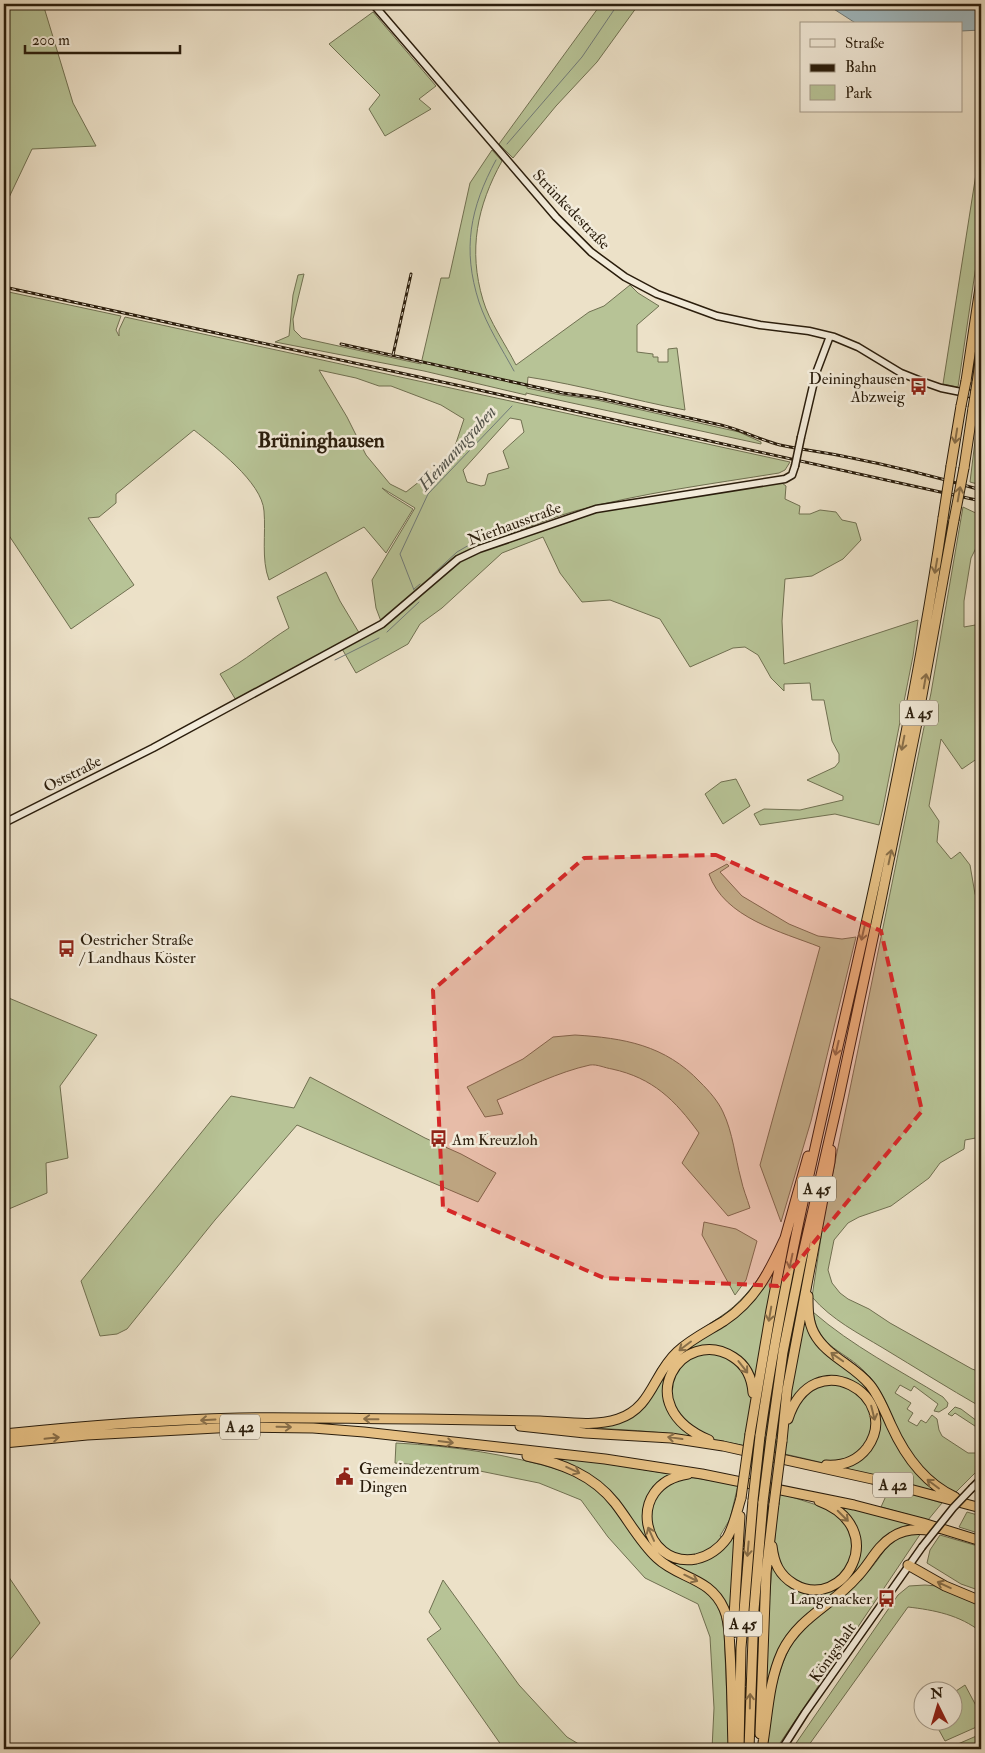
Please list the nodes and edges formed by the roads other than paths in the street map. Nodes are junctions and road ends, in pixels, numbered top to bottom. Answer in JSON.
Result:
{"nodes":[{"id":1,"x":373,"y":4,"type":"edge"},
{"id":2,"x":981,"y":281,"type":"edge"},
{"id":3,"x":830,"y":336,"type":"junction"},
{"id":4,"x":981,"y":354,"type":"edge"},
{"id":5,"x":981,"y":396,"type":"edge"},
{"id":6,"x":153,"y":748,"type":"joint"},
{"id":7,"x":4,"y":823,"type":"edge"},
{"id":8,"x":820,"y":1123,"type":"junction"},
{"id":9,"x":832,"y":1128,"type":"junction"},
{"id":10,"x":776,"y":1267,"type":"junction"},
{"id":11,"x":810,"y":1275,"type":"junction"},
{"id":12,"x":752,"y":1415,"type":"junction"},
{"id":13,"x":420,"y":1419,"type":"junction"},
{"id":14,"x":4,"y":1434,"type":"edge"},
{"id":15,"x":782,"y":1437,"type":"junction"},
{"id":16,"x":4,"y":1443,"type":"edge"},
{"id":17,"x":476,"y":1445,"type":"junction"},
{"id":18,"x":723,"y":1446,"type":"junction"},
{"id":19,"x":810,"y":1464,"type":"junction"},
{"id":20,"x":702,"y":1474,"type":"junction"},
{"id":21,"x":981,"y":1479,"type":"edge"},
{"id":22,"x":801,"y":1493,"type":"junction"},
{"id":23,"x":741,"y":1498,"type":"junction"},
{"id":24,"x":979,"y":1508,"type":"edge"},
{"id":25,"x":771,"y":1529,"type":"junction"},
{"id":26,"x":971,"y":1538,"type":"junction"},
{"id":27,"x":981,"y":1541,"type":"edge"},
{"id":28,"x":908,"y":1565,"type":"junction"},
{"id":29,"x":981,"y":1601,"type":"edge"},
{"id":30,"x":732,"y":1677,"type":"junction"},
{"id":31,"x":733,"y":1749,"type":"edge"},
{"id":32,"x":739,"y":1749,"type":"edge"},
{"id":33,"x":749,"y":1749,"type":"edge"},
{"id":34,"x":761,"y":1749,"type":"edge"},
{"id":35,"x":782,"y":1749,"type":"edge"}],
"edges":[{"from":1,"to":3,"type":"main road","name":"Strünkedestraße"},
{"from":2,"to":8,"type":"highway","number":"A 45","one_way":true,"bridge":true},
{"from":3,"to":5,"type":"main road","name":"Strünkedestraße"},
{"from":3,"to":6,"type":"main road","name":"Nierhausstraße","bridge":true},
{"from":9,"to":4,"type":"highway","number":"A 45","one_way":true,"bridge":true},
{"from":6,"to":7,"type":"main road","name":"Oststraße"},
{"from":8,"to":10,"type":"highway"},
{"from":8,"to":32,"type":"highway","number":"A 45","one_way":true,"bridge":true},
{"from":9,"to":11,"type":"highway"},
{"from":33,"to":9,"type":"highway","number":"A 45","one_way":true,"bridge":true},
{"from":10,"to":12,"type":"highway","one_way":true},
{"from":10,"to":13,"type":"highway","one_way":true},
{"from":11,"to":15,"type":"highway"},
{"from":24,"to":11,"type":"highway","one_way":true},
{"from":18,"to":12,"type":"highway","one_way":true},
{"from":12,"to":23,"type":"highway","bridge":true},
{"from":13,"to":14,"type":"highway","number":"A 42","one_way":true},
{"from":18,"to":13,"type":"highway","number":"A 42","one_way":true},
{"from":15,"to":19,"type":"highway","one_way":true},
{"from":15,"to":25,"type":"highway","bridge":true},
{"from":16,"to":17,"type":"highway","number":"A 42","one_way":true},
{"from":17,"to":20,"type":"highway","number":"A 42"},
{"from":17,"to":30,"type":"highway","one_way":true},
{"from":18,"to":19,"type":"highway","number":"A 42"},
{"from":19,"to":24,"type":"highway","number":"A 42"},
{"from":20,"to":22,"type":"highway","number":"A 42"},
{"from":23,"to":20,"type":"highway","one_way":true},
{"from":21,"to":28,"type":"main road","name":"Königshalt","bridge":true},
{"from":22,"to":25,"type":"highway","one_way":true},
{"from":22,"to":26,"type":"highway","number":"A 42"},
{"from":23,"to":30,"type":"highway"},
{"from":25,"to":34,"type":"highway"},
{"from":26,"to":27,"type":"highway"},
{"from":26,"to":34,"type":"highway"},
{"from":29,"to":28,"type":"highway","one_way":true},
{"from":28,"to":35,"type":"main road","name":"Königshalt"},
{"from":30,"to":31,"type":"highway"}]}
